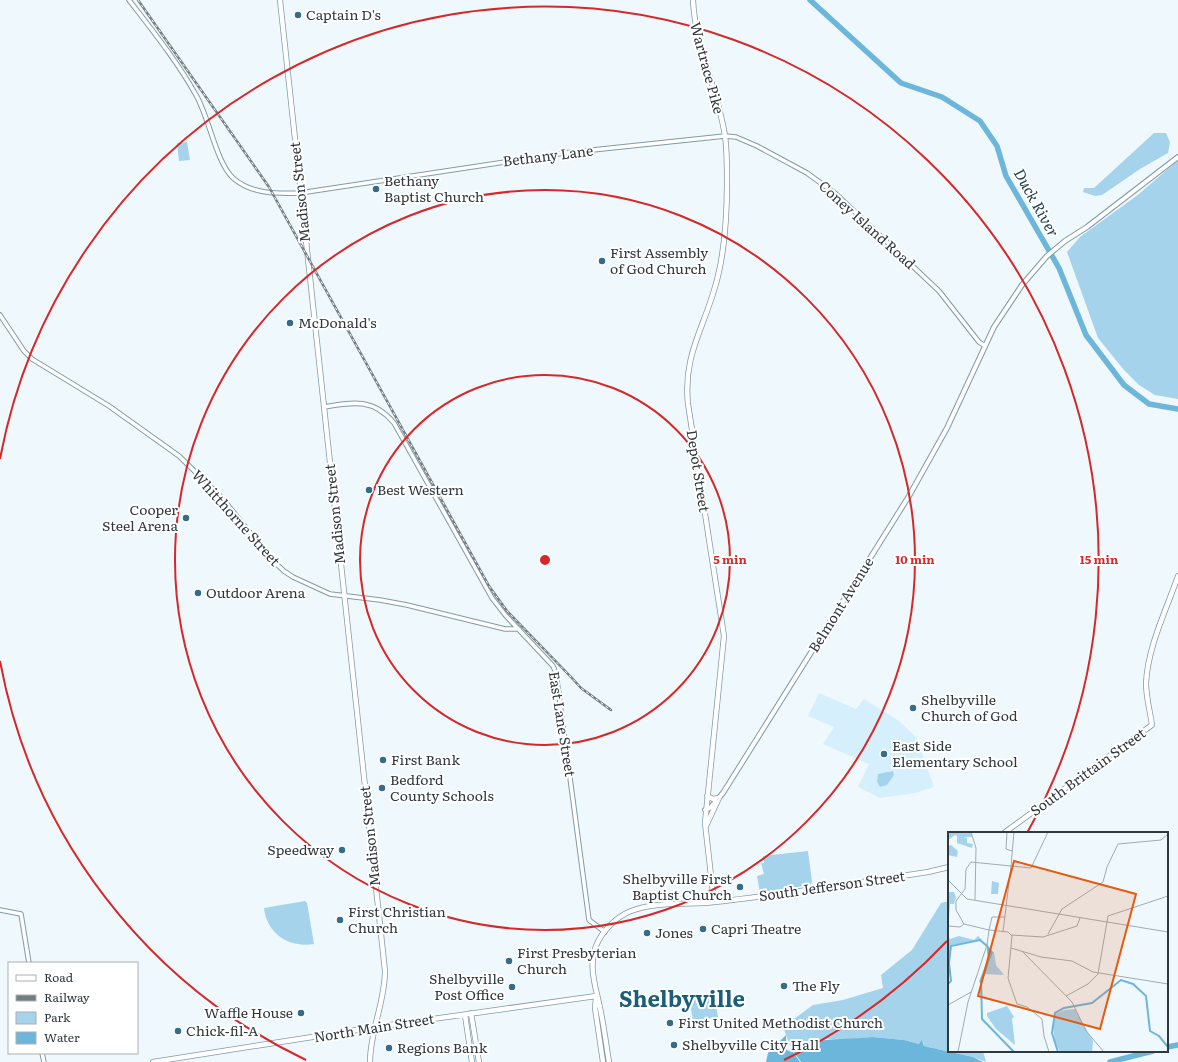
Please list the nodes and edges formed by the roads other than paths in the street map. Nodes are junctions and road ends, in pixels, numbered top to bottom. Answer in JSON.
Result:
{"nodes":[{"id":1,"x":129,"y":0,"type":"edge"},
{"id":2,"x":280,"y":0,"type":"edge"},
{"id":3,"x":692,"y":0,"type":"edge"},
{"id":4,"x":725,"y":136,"type":"junction"},
{"id":5,"x":1178,"y":156,"type":"edge"},
{"id":6,"x":300,"y":193,"type":"junction"},
{"id":7,"x":0,"y":315,"type":"edge"},
{"id":8,"x":985,"y":346,"type":"junction"},
{"id":9,"x":324,"y":407,"type":"junction"},
{"id":10,"x":1178,"y":576,"type":"edge"},
{"id":11,"x":344,"y":596,"type":"junction"},
{"id":12,"x":519,"y":629,"type":"junction"},
{"id":13,"x":707,"y":796,"type":"junction"},
{"id":14,"x":719,"y":798,"type":"junction"},
{"id":15,"x":705,"y":810,"type":"junction"},
{"id":16,"x":705,"y":828,"type":"junction"},
{"id":17,"x":1005,"y":832,"type":"edge"},
{"id":18,"x":948,"y":867,"type":"edge"},
{"id":19,"x":714,"y":902,"type":"junction"},
{"id":20,"x":0,"y":910,"type":"edge"},
{"id":21,"x":604,"y":932,"type":"junction"},
{"id":22,"x":29,"y":962,"type":"edge"},
{"id":23,"x":596,"y":996,"type":"junction"},
{"id":24,"x":471,"y":1014,"type":"junction"},
{"id":25,"x":465,"y":1015,"type":"junction"},
{"id":26,"x":376,"y":1027,"type":"junction"},
{"id":27,"x":153,"y":1062,"type":"edge"},
{"id":28,"x":370,"y":1062,"type":"edge"},
{"id":29,"x":472,"y":1062,"type":"edge"},
{"id":30,"x":478,"y":1062,"type":"edge"},
{"id":31,"x":603,"y":1062,"type":"edge"},
{"id":32,"x":609,"y":1062,"type":"edge"}],
"edges":[{"from":1,"to":6,"type":"street"},
{"from":2,"to":6,"type":"main road","name":"Madison Street"},
{"from":3,"to":4,"type":"main road","name":"Wartrace Pike"},
{"from":4,"to":6,"type":"street","name":"Bethany Lane"},
{"from":4,"to":8,"type":"street","name":"Coney Island Road"},
{"from":4,"to":13,"type":"main road","name":"Depot Street"},
{"from":5,"to":8,"type":"main road","name":"Belmont Avenue"},
{"from":6,"to":9,"type":"main road","name":"Madison Street"},
{"from":7,"to":11,"type":"street","name":"Whitthorne Street"},
{"from":8,"to":14,"type":"main road","name":"Belmont Avenue"},
{"from":9,"to":11,"type":"main road","name":"Madison Street"},
{"from":9,"to":12,"type":"street","name":"East Lane Street"},
{"from":10,"to":17,"type":"main road","name":"South Brittain Street"},
{"from":11,"to":12,"type":"street","name":"Whitthorne Street"},
{"from":11,"to":26,"type":"main road","name":"Madison Street"},
{"from":12,"to":21,"type":"street","name":"East Lane Street"},
{"from":13,"to":14,"type":"main road"},
{"from":13,"to":15,"type":"main road","name":"Depot Street"},
{"from":14,"to":15,"type":"main road","name":"Belmont Avenue"},
{"from":14,"to":16,"type":"main road"},
{"from":15,"to":16,"type":"main road","name":"Depot Street"},
{"from":16,"to":19,"type":"main road","name":"Depot Street"},
{"from":18,"to":19,"type":"main road","name":"South Jefferson Street"},
{"from":19,"to":21,"type":"main road","name":"South Jefferson Street"},
{"from":20,"to":22,"type":"street"},
{"from":21,"to":23,"type":"main road"},
{"from":23,"to":24,"type":"main road","name":"North Main Street"},
{"from":23,"to":31,"type":"main road"},
{"from":23,"to":32,"type":"main road"},
{"from":24,"to":25,"type":"main road","name":"North Main Street"},
{"from":24,"to":30,"type":"main road"},
{"from":25,"to":26,"type":"main road","name":"North Main Street"},
{"from":25,"to":29,"type":"main road"},
{"from":26,"to":27,"type":"main road","name":"North Main Street"},
{"from":26,"to":28,"type":"main road","name":"Madison Street"}]}
